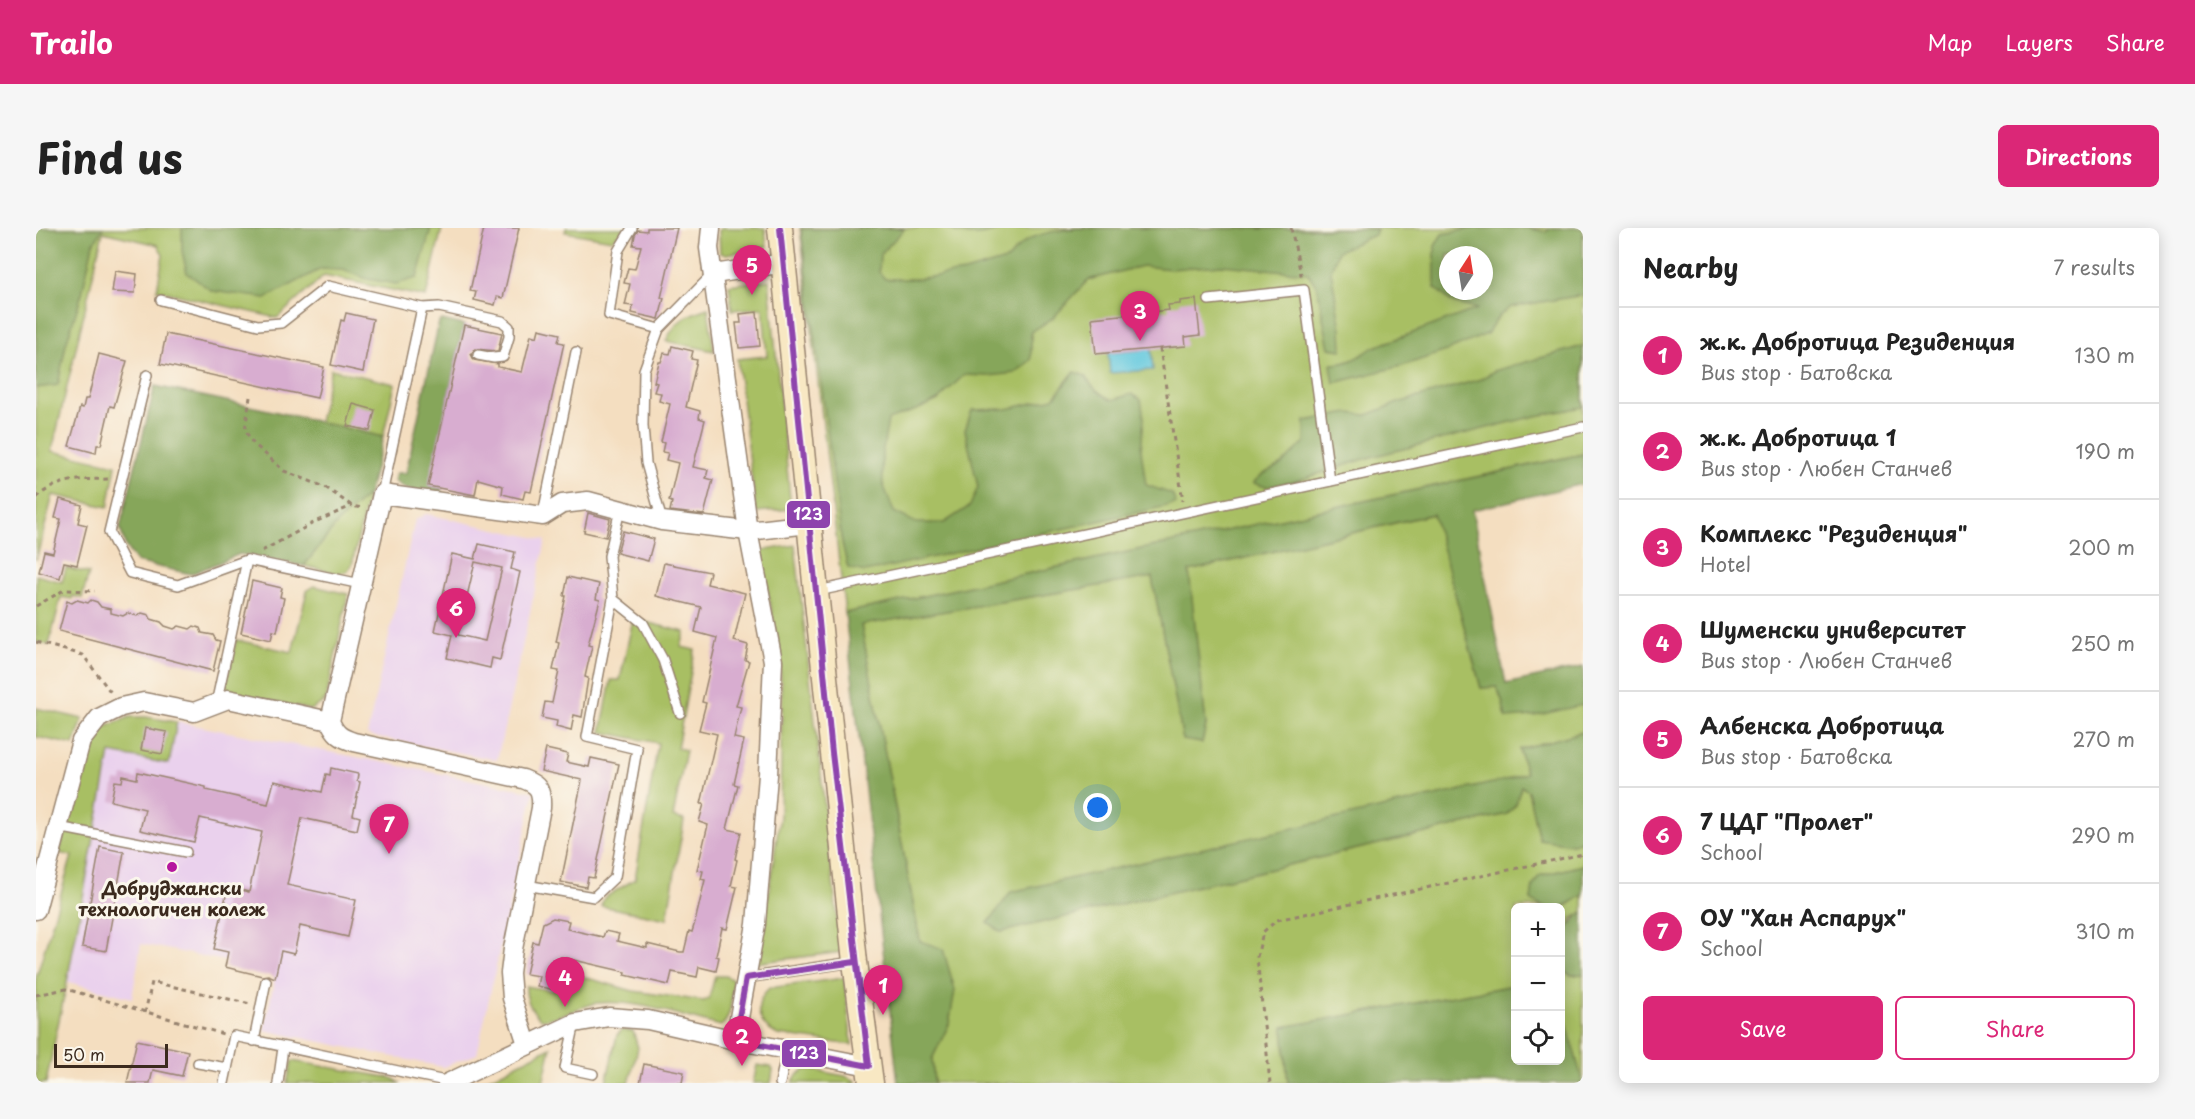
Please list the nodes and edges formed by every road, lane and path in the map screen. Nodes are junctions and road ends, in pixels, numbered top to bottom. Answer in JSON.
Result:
{"nodes":[{"id":1,"x":632,"y":228,"type":"edge"},
{"id":2,"x":711,"y":228,"type":"edge"},
{"id":3,"x":780,"y":228,"type":"edge"},
{"id":4,"x":1291,"y":228,"type":"edge"},
{"id":5,"x":784,"y":263,"type":"junction"},
{"id":6,"x":714,"y":274,"type":"junction"},
{"id":7,"x":1304,"y":290,"type":"junction"},
{"id":8,"x":161,"y":300,"type":"dead end"},
{"id":9,"x":1209,"y":300,"type":"dead end"},
{"id":10,"x":422,"y":308,"type":"junction"},
{"id":11,"x":658,"y":329,"type":"junction"},
{"id":12,"x":1160,"y":348,"type":"dead end"},
{"id":13,"x":576,"y":352,"type":"dead end"},
{"id":14,"x":478,"y":355,"type":"dead end"},
{"id":15,"x":147,"y":375,"type":"dead end"},
{"id":16,"x":250,"y":396,"type":"dead end"},
{"id":17,"x":1583,"y":427,"type":"edge"},
{"id":18,"x":122,"y":479,"type":"junction"},
{"id":19,"x":1330,"y":482,"type":"junction"},
{"id":20,"x":36,"y":498,"type":"edge"},
{"id":21,"x":380,"y":503,"type":"junction"},
{"id":22,"x":352,"y":506,"type":"junction"},
{"id":23,"x":620,"y":510,"type":"junction"},
{"id":24,"x":1184,"y":513,"type":"junction"},
{"id":25,"x":543,"y":516,"type":"junction"},
{"id":26,"x":662,"y":521,"type":"junction"},
{"id":27,"x":809,"y":524,"type":"junction"},
{"id":28,"x":748,"y":531,"type":"junction"},
{"id":29,"x":247,"y":560,"type":"junction"},
{"id":30,"x":361,"y":584,"type":"junction"},
{"id":31,"x":95,"y":591,"type":"dead end"},
{"id":32,"x":816,"y":592,"type":"junction"},
{"id":33,"x":613,"y":599,"type":"junction"},
{"id":34,"x":36,"y":606,"type":"edge"},
{"id":35,"x":36,"y":642,"type":"edge"},
{"id":36,"x":216,"y":704,"type":"junction"},
{"id":37,"x":121,"y":707,"type":"junction"},
{"id":38,"x":680,"y":713,"type":"dead end"},
{"id":39,"x":330,"y":721,"type":"junction"},
{"id":40,"x":57,"y":827,"type":"junction"},
{"id":41,"x":186,"y":852,"type":"dead end"},
{"id":42,"x":1583,"y":854,"type":"edge"},
{"id":43,"x":526,"y":885,"type":"junction"},
{"id":44,"x":36,"y":910,"type":"edge"},
{"id":45,"x":855,"y":962,"type":"junction"},
{"id":46,"x":746,"y":978,"type":"junction"},
{"id":47,"x":266,"y":981,"type":"dead end"},
{"id":48,"x":36,"y":995,"type":"edge"},
{"id":49,"x":261,"y":1006,"type":"junction"},
{"id":50,"x":145,"y":1013,"type":"junction"},
{"id":51,"x":575,"y":1023,"type":"junction"},
{"id":52,"x":234,"y":1036,"type":"junction"},
{"id":53,"x":735,"y":1040,"type":"junction"},
{"id":54,"x":254,"y":1041,"type":"junction"},
{"id":55,"x":527,"y":1044,"type":"junction"},
{"id":56,"x":284,"y":1048,"type":"junction"},
{"id":57,"x":787,"y":1050,"type":"junction"},
{"id":58,"x":198,"y":1063,"type":"dead end"},
{"id":59,"x":227,"y":1068,"type":"junction"},
{"id":60,"x":593,"y":1074,"type":"dead end"},
{"id":61,"x":870,"y":1075,"type":"edge"},
{"id":62,"x":224,"y":1083,"type":"edge"},
{"id":63,"x":278,"y":1083,"type":"edge"},
{"id":64,"x":449,"y":1083,"type":"edge"},
{"id":65,"x":780,"y":1083,"type":"edge"},
{"id":66,"x":1270,"y":1083,"type":"edge"}],
"edges":[{"from":1,"to":11,"type":"lane"},
{"from":2,"to":6,"type":"street"},
{"from":3,"to":5,"type":"street"},
{"from":4,"to":7,"type":"path"},
{"from":5,"to":6,"type":"street"},
{"from":5,"to":27,"type":"street"},
{"from":6,"to":11,"type":"lane"},
{"from":6,"to":28,"type":"street"},
{"from":7,"to":9,"type":"lane"},
{"from":7,"to":19,"type":"lane"},
{"from":8,"to":10,"type":"lane"},
{"from":10,"to":14,"type":"lane"},
{"from":10,"to":21,"type":"lane"},
{"from":11,"to":26,"type":"lane"},
{"from":12,"to":24,"type":"path"},
{"from":13,"to":25,"type":"lane"},
{"from":15,"to":18,"type":"lane"},
{"from":16,"to":22,"type":"path"},
{"from":17,"to":19,"type":"lane"},
{"from":18,"to":20,"type":"path"},
{"from":18,"to":29,"type":"lane"},
{"from":19,"to":24,"type":"lane"},
{"from":21,"to":22,"type":"path"},
{"from":21,"to":25,"type":"street"},
{"from":21,"to":30,"type":"street"},
{"from":22,"to":29,"type":"path"},
{"from":23,"to":25,"type":"street"},
{"from":23,"to":26,"type":"street"},
{"from":23,"to":33,"type":"lane"},
{"from":24,"to":32,"type":"lane"},
{"from":26,"to":28,"type":"street"},
{"from":27,"to":28,"type":"street"},
{"from":27,"to":32,"type":"street"},
{"from":28,"to":46,"type":"street"},
{"from":29,"to":30,"type":"lane"},
{"from":29,"to":36,"type":"lane"},
{"from":30,"to":39,"type":"street"},
{"from":31,"to":34,"type":"path"},
{"from":32,"to":45,"type":"street"},
{"from":33,"to":38,"type":"lane"},
{"from":33,"to":43,"type":"lane"},
{"from":35,"to":37,"type":"path"},
{"from":36,"to":37,"type":"street"},
{"from":36,"to":39,"type":"street"},
{"from":37,"to":40,"type":"street"},
{"from":39,"to":43,"type":"street"},
{"from":40,"to":41,"type":"lane"},
{"from":40,"to":44,"type":"street"},
{"from":42,"to":66,"type":"path"},
{"from":43,"to":55,"type":"street"},
{"from":45,"to":46,"type":"lane"},
{"from":45,"to":61,"type":"street"},
{"from":46,"to":53,"type":"street"},
{"from":47,"to":49,"type":"lane"},
{"from":48,"to":50,"type":"path"},
{"from":49,"to":50,"type":"path"},
{"from":49,"to":54,"type":"lane"},
{"from":50,"to":52,"type":"path"},
{"from":51,"to":53,"type":"street"},
{"from":51,"to":55,"type":"street"},
{"from":51,"to":60,"type":"lane"},
{"from":52,"to":54,"type":"lane"},
{"from":52,"to":59,"type":"lane"},
{"from":53,"to":57,"type":"street"},
{"from":54,"to":56,"type":"lane"},
{"from":55,"to":64,"type":"street"},
{"from":56,"to":63,"type":"lane"},
{"from":56,"to":64,"type":"lane"},
{"from":57,"to":61,"type":"street"},
{"from":57,"to":65,"type":"lane"},
{"from":58,"to":59,"type":"lane"},
{"from":59,"to":62,"type":"lane"}]}
